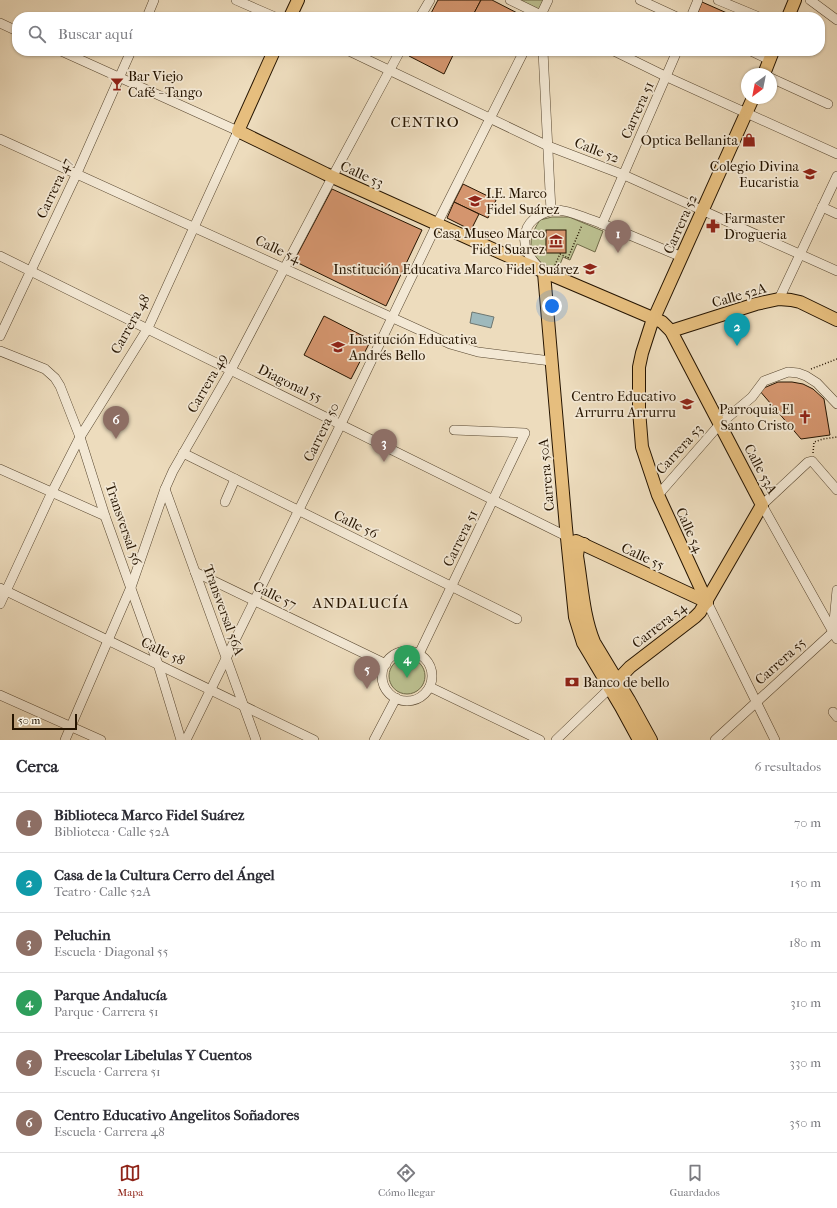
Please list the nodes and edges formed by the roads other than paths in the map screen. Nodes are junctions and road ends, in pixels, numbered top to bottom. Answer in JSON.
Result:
{"nodes":[{"id":1,"x":154,"y":0,"type":"edge"},
{"id":2,"x":236,"y":0,"type":"edge"},
{"id":3,"x":298,"y":0,"type":"edge"},
{"id":4,"x":430,"y":0,"type":"edge"},
{"id":5,"x":510,"y":0,"type":"edge"},
{"id":6,"x":548,"y":0,"type":"edge"},
{"id":7,"x":640,"y":0,"type":"edge"},
{"id":8,"x":698,"y":0,"type":"edge"},
{"id":9,"x":718,"y":0,"type":"edge"},
{"id":10,"x":795,"y":0,"type":"edge"},
{"id":11,"x":810,"y":0,"type":"edge"},
{"id":12,"x":149,"y":12,"type":"edge"},
{"id":13,"x":264,"y":12,"type":"edge"},
{"id":14,"x":292,"y":12,"type":"edge"},
{"id":15,"x":423,"y":12,"type":"edge"},
{"id":16,"x":533,"y":12,"type":"edge"},
{"id":17,"x":544,"y":12,"type":"edge"},
{"id":18,"x":666,"y":12,"type":"edge"},
{"id":19,"x":693,"y":12,"type":"edge"},
{"id":20,"x":747,"y":12,"type":"edge"},
{"id":21,"x":790,"y":12,"type":"edge"},
{"id":22,"x":837,"y":20,"type":"edge"},
{"id":23,"x":0,"y":23,"type":"edge"},
{"id":24,"x":12,"y":29,"type":"edge"},
{"id":25,"x":72,"y":56,"type":"edge"},
{"id":26,"x":129,"y":56,"type":"edge"},
{"id":27,"x":272,"y":56,"type":"edge"},
{"id":28,"x":360,"y":56,"type":"edge"},
{"id":29,"x":397,"y":56,"type":"edge"},
{"id":30,"x":522,"y":56,"type":"edge"},
{"id":31,"x":543,"y":56,"type":"edge"},
{"id":32,"x":624,"y":56,"type":"edge"},
{"id":33,"x":675,"y":56,"type":"edge"},
{"id":34,"x":771,"y":56,"type":"edge"},
{"id":35,"x":766,"y":68,"type":"edge"},
{"id":36,"x":389,"y":70,"type":"junction"},
{"id":37,"x":667,"y":77,"type":"junction"},
{"id":38,"x":119,"y":78,"type":"junction"},
{"id":39,"x":777,"y":81,"type":"edge"},
{"id":40,"x":751,"y":104,"type":"edge"},
{"id":41,"x":828,"y":104,"type":"dead end"},
{"id":42,"x":747,"y":113,"type":"junction"},
{"id":43,"x":491,"y":118,"type":"junction"},
{"id":44,"x":238,"y":131,"type":"junction"},
{"id":45,"x":0,"y":139,"type":"edge"},
{"id":46,"x":548,"y":146,"type":"junction"},
{"id":47,"x":837,"y":154,"type":"edge"},
{"id":48,"x":77,"y":173,"type":"junction"},
{"id":49,"x":624,"y":175,"type":"junction"},
{"id":50,"x":837,"y":176,"type":"edge"},
{"id":51,"x":332,"y":177,"type":"junction"},
{"id":52,"x":822,"y":207,"type":"junction"},
{"id":53,"x":551,"y":211,"type":"junction"},
{"id":54,"x":703,"y":211,"type":"junction"},
{"id":55,"x":837,"y":214,"type":"edge"},
{"id":56,"x":437,"y":224,"type":"junction"},
{"id":57,"x":602,"y":224,"type":"junction"},
{"id":58,"x":195,"y":227,"type":"junction"},
{"id":59,"x":800,"y":255,"type":"junction"},
{"id":60,"x":0,"y":256,"type":"edge"},
{"id":61,"x":682,"y":257,"type":"junction"},
{"id":62,"x":285,"y":268,"type":"junction"},
{"id":63,"x":549,"y":270,"type":"junction"},
{"id":64,"x":31,"y":271,"type":"junction"},
{"id":65,"x":837,"y":271,"type":"edge"},
{"id":66,"x":779,"y":299,"type":"junction"},
{"id":67,"x":392,"y":317,"type":"junction"},
{"id":68,"x":654,"y":318,"type":"junction"},
{"id":69,"x":837,"y":320,"type":"edge"},
{"id":70,"x":2,"y":324,"type":"edge"},
{"id":71,"x":148,"y":328,"type":"junction"},
{"id":72,"x":671,"y":331,"type":"junction"},
{"id":73,"x":0,"y":336,"type":"edge"},
{"id":74,"x":0,"y":351,"type":"edge"},
{"id":75,"x":551,"y":361,"type":"junction"},
{"id":76,"x":231,"y":370,"type":"junction"},
{"id":77,"x":837,"y":404,"type":"edge"},
{"id":78,"x":341,"y":424,"type":"junction"},
{"id":79,"x":720,"y":424,"type":"junction"},
{"id":80,"x":454,"y":430,"type":"dead end"},
{"id":81,"x":80,"y":437,"type":"junction"},
{"id":82,"x":183,"y":453,"type":"junction"},
{"id":83,"x":0,"y":469,"type":"edge"},
{"id":84,"x":235,"y":479,"type":"junction"},
{"id":85,"x":165,"y":489,"type":"junction"},
{"id":86,"x":837,"y":490,"type":"edge"},
{"id":87,"x":52,"y":492,"type":"junction"},
{"id":88,"x":658,"y":494,"type":"junction"},
{"id":89,"x":493,"y":500,"type":"junction"},
{"id":90,"x":225,"y":502,"type":"dead end"},
{"id":91,"x":762,"y":505,"type":"junction"},
{"id":92,"x":299,"y":511,"type":"junction"},
{"id":93,"x":105,"y":516,"type":"junction"},
{"id":94,"x":566,"y":536,"type":"junction"},
{"id":95,"x":584,"y":544,"type":"junction"},
{"id":96,"x":195,"y":572,"type":"junction"},
{"id":97,"x":452,"y":586,"type":"junction"},
{"id":98,"x":131,"y":587,"type":"junction"},
{"id":99,"x":3,"y":589,"type":"edge"},
{"id":100,"x":837,"y":590,"type":"edge"},
{"id":101,"x":254,"y":601,"type":"junction"},
{"id":102,"x":706,"y":602,"type":"junction"},
{"id":103,"x":0,"y":604,"type":"edge"},
{"id":104,"x":517,"y":619,"type":"dead end"},
{"id":105,"x":835,"y":635,"type":"edge"},
{"id":106,"x":108,"y":640,"type":"junction"},
{"id":107,"x":419,"y":654,"type":"junction"},
{"id":108,"x":227,"y":656,"type":"junction"},
{"id":109,"x":158,"y":664,"type":"junction"},
{"id":110,"x":386,"y":664,"type":"junction"},
{"id":111,"x":613,"y":684,"type":"junction"},
{"id":112,"x":430,"y":687,"type":"junction"},
{"id":113,"x":211,"y":689,"type":"junction"},
{"id":114,"x":0,"y":695,"type":"edge"},
{"id":115,"x":396,"y":698,"type":"junction"},
{"id":116,"x":756,"y":702,"type":"junction"},
{"id":117,"x":244,"y":705,"type":"junction"},
{"id":118,"x":70,"y":726,"type":"junction"},
{"id":119,"x":65,"y":740,"type":"edge"},
{"id":120,"x":101,"y":740,"type":"edge"},
{"id":121,"x":181,"y":740,"type":"edge"},
{"id":122,"x":186,"y":740,"type":"edge"},
{"id":123,"x":256,"y":740,"type":"edge"},
{"id":124,"x":314,"y":740,"type":"edge"},
{"id":125,"x":374,"y":740,"type":"edge"},
{"id":126,"x":540,"y":740,"type":"edge"},
{"id":127,"x":556,"y":740,"type":"edge"},
{"id":128,"x":639,"y":740,"type":"edge"},
{"id":129,"x":651,"y":740,"type":"edge"},
{"id":130,"x":715,"y":740,"type":"edge"},
{"id":131,"x":775,"y":740,"type":"edge"}],
"edges":[{"from":1,"to":12,"type":"street"},
{"from":2,"to":13,"type":"street"},
{"from":3,"to":14,"type":"main road"},
{"from":4,"to":15,"type":"street"},
{"from":5,"to":16,"type":"street"},
{"from":6,"to":17,"type":"street"},
{"from":7,"to":18,"type":"street"},
{"from":8,"to":19,"type":"street"},
{"from":9,"to":20,"type":"street"},
{"from":10,"to":21,"type":"main road"},
{"from":11,"to":22,"type":"street"},
{"from":23,"to":24,"type":"street"},
{"from":25,"to":38,"type":"street","name":"Calle 53"},
{"from":26,"to":38,"type":"street","name":"Carrera 47"},
{"from":27,"to":44,"type":"main road","name":"Carrera 48"},
{"from":28,"to":36,"type":"street","name":"Calle 52"},
{"from":29,"to":36,"type":"street","name":"Carrera 49"},
{"from":30,"to":43,"type":"street","name":"Carrera 50"},
{"from":31,"to":46,"type":"street"},
{"from":32,"to":37,"type":"street"},
{"from":33,"to":37,"type":"street","name":"Carrera 51"},
{"from":34,"to":35,"type":"main road"},
{"from":36,"to":43,"type":"street","name":"Calle 52"},
{"from":36,"to":51,"type":"street","name":"Carrera 49"},
{"from":37,"to":42,"type":"street"},
{"from":37,"to":49,"type":"street","name":"Carrera 51"},
{"from":38,"to":44,"type":"street","name":"Calle 53"},
{"from":38,"to":48,"type":"street","name":"Carrera 47"},
{"from":39,"to":41,"type":"street"},
{"from":40,"to":42,"type":"main road","name":"Carrera 52"},
{"from":42,"to":47,"type":"street"},
{"from":42,"to":54,"type":"main road","name":"Carrera 52"},
{"from":43,"to":46,"type":"street","name":"Calle 52"},
{"from":43,"to":56,"type":"street","name":"Carrera 50"},
{"from":44,"to":51,"type":"main road","name":"Calle 53"},
{"from":44,"to":58,"type":"street","name":"Carrera 48"},
{"from":45,"to":48,"type":"street","name":"Calle 54"},
{"from":46,"to":49,"type":"street","name":"Calle 52"},
{"from":46,"to":53,"type":"street"},
{"from":48,"to":58,"type":"street","name":"Calle 54"},
{"from":48,"to":64,"type":"street","name":"Carrera 47"},
{"from":49,"to":54,"type":"street","name":"Calle 52"},
{"from":49,"to":57,"type":"street","name":"Carrera 51"},
{"from":50,"to":52,"type":"street"},
{"from":51,"to":56,"type":"main road","name":"Calle 53"},
{"from":51,"to":62,"type":"street","name":"Carrera 49"},
{"from":52,"to":55,"type":"street"},
{"from":52,"to":59,"type":"street"},
{"from":53,"to":57,"type":"street"},
{"from":53,"to":63,"type":"street"},
{"from":54,"to":59,"type":"street","name":"Calle 52"},
{"from":54,"to":61,"type":"main road","name":"Carrera 52"},
{"from":56,"to":63,"type":"main road","name":"Calle 53"},
{"from":56,"to":67,"type":"street","name":"Carrera 50"},
{"from":57,"to":61,"type":"street"},
{"from":58,"to":62,"type":"street","name":"Calle 54"},
{"from":58,"to":71,"type":"street","name":"Carrera 48"},
{"from":59,"to":65,"type":"street","name":"Calle 52"},
{"from":59,"to":66,"type":"street"},
{"from":60,"to":64,"type":"street","name":"Diagonal 55"},
{"from":61,"to":68,"type":"main road","name":"Carrera 52"},
{"from":62,"to":67,"type":"street","name":"Calle 54"},
{"from":62,"to":76,"type":"street","name":"Carrera 49"},
{"from":63,"to":68,"type":"main road","name":"Calle 53"},
{"from":63,"to":75,"type":"main road","name":"Carrera 50A"},
{"from":64,"to":70,"type":"street","name":"Carrera 47"},
{"from":64,"to":71,"type":"street","name":"Diagonal 55"},
{"from":66,"to":69,"type":"main road","name":"Calle 52A"},
{"from":66,"to":72,"type":"main road","name":"Calle 52A"},
{"from":67,"to":75,"type":"street","name":"Calle 54"},
{"from":67,"to":78,"type":"street","name":"Carrera 50"},
{"from":68,"to":72,"type":"main road","name":"Calle 53A"},
{"from":68,"to":88,"type":"main road","name":"Calle 54"},
{"from":70,"to":73,"type":"street","name":"Carrera 47"},
{"from":71,"to":76,"type":"street","name":"Diagonal 55"},
{"from":71,"to":81,"type":"street","name":"Carrera 48"},
{"from":72,"to":79,"type":"main road","name":"Calle 53A"},
{"from":74,"to":81,"type":"street","name":"Transversal 56"},
{"from":75,"to":94,"type":"main road","name":"Carrera 50A"},
{"from":76,"to":78,"type":"street","name":"Diagonal 55"},
{"from":76,"to":82,"type":"street","name":"Carrera 49"},
{"from":77,"to":79,"type":"street","name":"Carrera 53"},
{"from":78,"to":89,"type":"street","name":"Diagonal 55"},
{"from":78,"to":92,"type":"street","name":"Carrera 50"},
{"from":79,"to":88,"type":"street","name":"Carrera 53"},
{"from":79,"to":91,"type":"main road","name":"Calle 53A"},
{"from":80,"to":89,"type":"street","name":"Carrera 51"},
{"from":81,"to":87,"type":"street","name":"Carrera 48"},
{"from":81,"to":93,"type":"street","name":"Transversal 56"},
{"from":82,"to":84,"type":"street","name":"Calle 56"},
{"from":82,"to":85,"type":"street","name":"Carrera 49"},
{"from":83,"to":87,"type":"street"},
{"from":84,"to":90,"type":"street"},
{"from":84,"to":92,"type":"street","name":"Calle 56"},
{"from":85,"to":96,"type":"street","name":"Transversal 56A"},
{"from":85,"to":98,"type":"street","name":"Carrera 49"},
{"from":86,"to":91,"type":"street","name":"Carrera 54"},
{"from":87,"to":93,"type":"street"},
{"from":87,"to":99,"type":"street","name":"Carrera 48"},
{"from":88,"to":102,"type":"main road","name":"Calle 54"},
{"from":89,"to":94,"type":"street","name":"Diagonal 55"},
{"from":89,"to":97,"type":"street","name":"Carrera 51"},
{"from":91,"to":102,"type":"main road","name":"Carrera 54"},
{"from":91,"to":105,"type":"street","name":"Calle 53A"},
{"from":92,"to":97,"type":"street","name":"Calle 56"},
{"from":92,"to":101,"type":"street","name":"Carrera 50"},
{"from":93,"to":98,"type":"street","name":"Transversal 56"},
{"from":94,"to":95,"type":"main road","name":"Calle 55"},
{"from":94,"to":111,"type":"main road","name":"Carrera 50A"},
{"from":95,"to":102,"type":"main road","name":"Calle 55"},
{"from":95,"to":111,"type":"main road","name":"Carrera 50A"},
{"from":96,"to":101,"type":"street","name":"Calle 57"},
{"from":96,"to":108,"type":"street","name":"Transversal 56A"},
{"from":97,"to":104,"type":"street","name":"Calle 56"},
{"from":97,"to":107,"type":"street","name":"Carrera 51"},
{"from":98,"to":106,"type":"street","name":"Carrera 49"},
{"from":98,"to":109,"type":"street","name":"Transversal 56"},
{"from":99,"to":103,"type":"street","name":"Carrera 48"},
{"from":99,"to":106,"type":"street","name":"Calle 58"},
{"from":100,"to":105,"type":"street"},
{"from":101,"to":108,"type":"street","name":"Carrera 50"},
{"from":101,"to":110,"type":"street","name":"Calle 57"},
{"from":102,"to":111,"type":"main road","name":"Carrera 54"},
{"from":102,"to":116,"type":"street","name":"Calle 54"},
{"from":105,"to":116,"type":"street","name":"Carrera 55"},
{"from":106,"to":109,"type":"street","name":"Calle 58"},
{"from":106,"to":118,"type":"street","name":"Carrera 49"},
{"from":107,"to":110,"type":"street"},
{"from":107,"to":112,"type":"street"},
{"from":108,"to":113,"type":"street","name":"Carrera 50"},
{"from":108,"to":117,"type":"street","name":"Transversal 56A"},
{"from":109,"to":113,"type":"street","name":"Calle 58"},
{"from":109,"to":121,"type":"street","name":"Transversal 56"},
{"from":110,"to":115,"type":"street"},
{"from":111,"to":127,"type":"street","name":"Carrera 54"},
{"from":111,"to":128,"type":"main road","name":"Carrera 50A"},
{"from":111,"to":129,"type":"main road","name":"Carrera 50A"},
{"from":112,"to":115,"type":"street"},
{"from":112,"to":126,"type":"street"},
{"from":113,"to":117,"type":"street","name":"Calle 58"},
{"from":113,"to":122,"type":"street","name":"Carrera 50"},
{"from":114,"to":118,"type":"street"},
{"from":115,"to":125,"type":"street"},
{"from":116,"to":130,"type":"street","name":"Carrera 55"},
{"from":116,"to":131,"type":"street","name":"Calle 54"},
{"from":117,"to":123,"type":"street","name":"Transversal 56A"},
{"from":117,"to":124,"type":"street","name":"Calle 58"},
{"from":118,"to":119,"type":"street","name":"Carrera 49"},
{"from":118,"to":120,"type":"street"}]}
